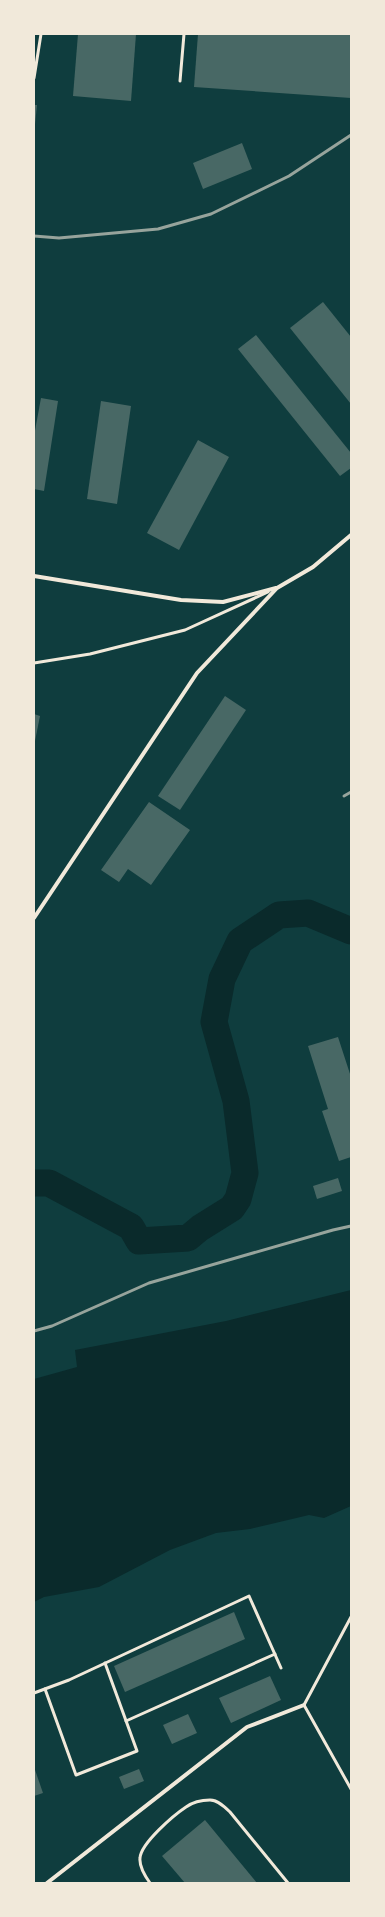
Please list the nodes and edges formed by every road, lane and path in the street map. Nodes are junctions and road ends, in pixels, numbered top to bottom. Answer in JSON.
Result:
{"nodes":[{"id":1,"x":41,"y":34,"type":"edge"},
{"id":2,"x":184,"y":34,"type":"edge"},
{"id":3,"x":34,"y":78,"type":"edge"},
{"id":4,"x":180,"y":81,"type":"dead end"},
{"id":5,"x":351,"y":535,"type":"edge"},
{"id":6,"x":34,"y":576,"type":"edge"},
{"id":7,"x":276,"y":588,"type":"junction"},
{"id":8,"x":34,"y":663,"type":"edge"},
{"id":9,"x":34,"y":918,"type":"edge"},
{"id":10,"x":351,"y":1617,"type":"edge"},
{"id":11,"x":275,"y":1654,"type":"junction"},
{"id":12,"x":105,"y":1663,"type":"junction"},
{"id":13,"x":281,"y":1668,"type":"dead end"},
{"id":14,"x":45,"y":1689,"type":"junction"},
{"id":15,"x":34,"y":1693,"type":"edge"},
{"id":16,"x":304,"y":1705,"type":"junction"},
{"id":17,"x":126,"y":1721,"type":"junction"},
{"id":18,"x":351,"y":1789,"type":"edge"},
{"id":19,"x":47,"y":1883,"type":"edge"},
{"id":20,"x":150,"y":1883,"type":"edge"},
{"id":21,"x":288,"y":1883,"type":"edge"}],
"edges":[{"from":1,"to":3,"type":"lane"},
{"from":2,"to":4,"type":"lane"},
{"from":5,"to":7,"type":"street"},
{"from":6,"to":7,"type":"street"},
{"from":7,"to":8,"type":"lane"},
{"from":7,"to":9,"type":"street"},
{"from":10,"to":16,"type":"lane"},
{"from":11,"to":12,"type":"lane"},
{"from":11,"to":13,"type":"lane"},
{"from":11,"to":17,"type":"lane"},
{"from":12,"to":14,"type":"lane"},
{"from":12,"to":17,"type":"lane"},
{"from":14,"to":15,"type":"lane"},
{"from":14,"to":17,"type":"lane"},
{"from":16,"to":18,"type":"lane"},
{"from":16,"to":19,"type":"street"},
{"from":20,"to":21,"type":"lane"}]}
